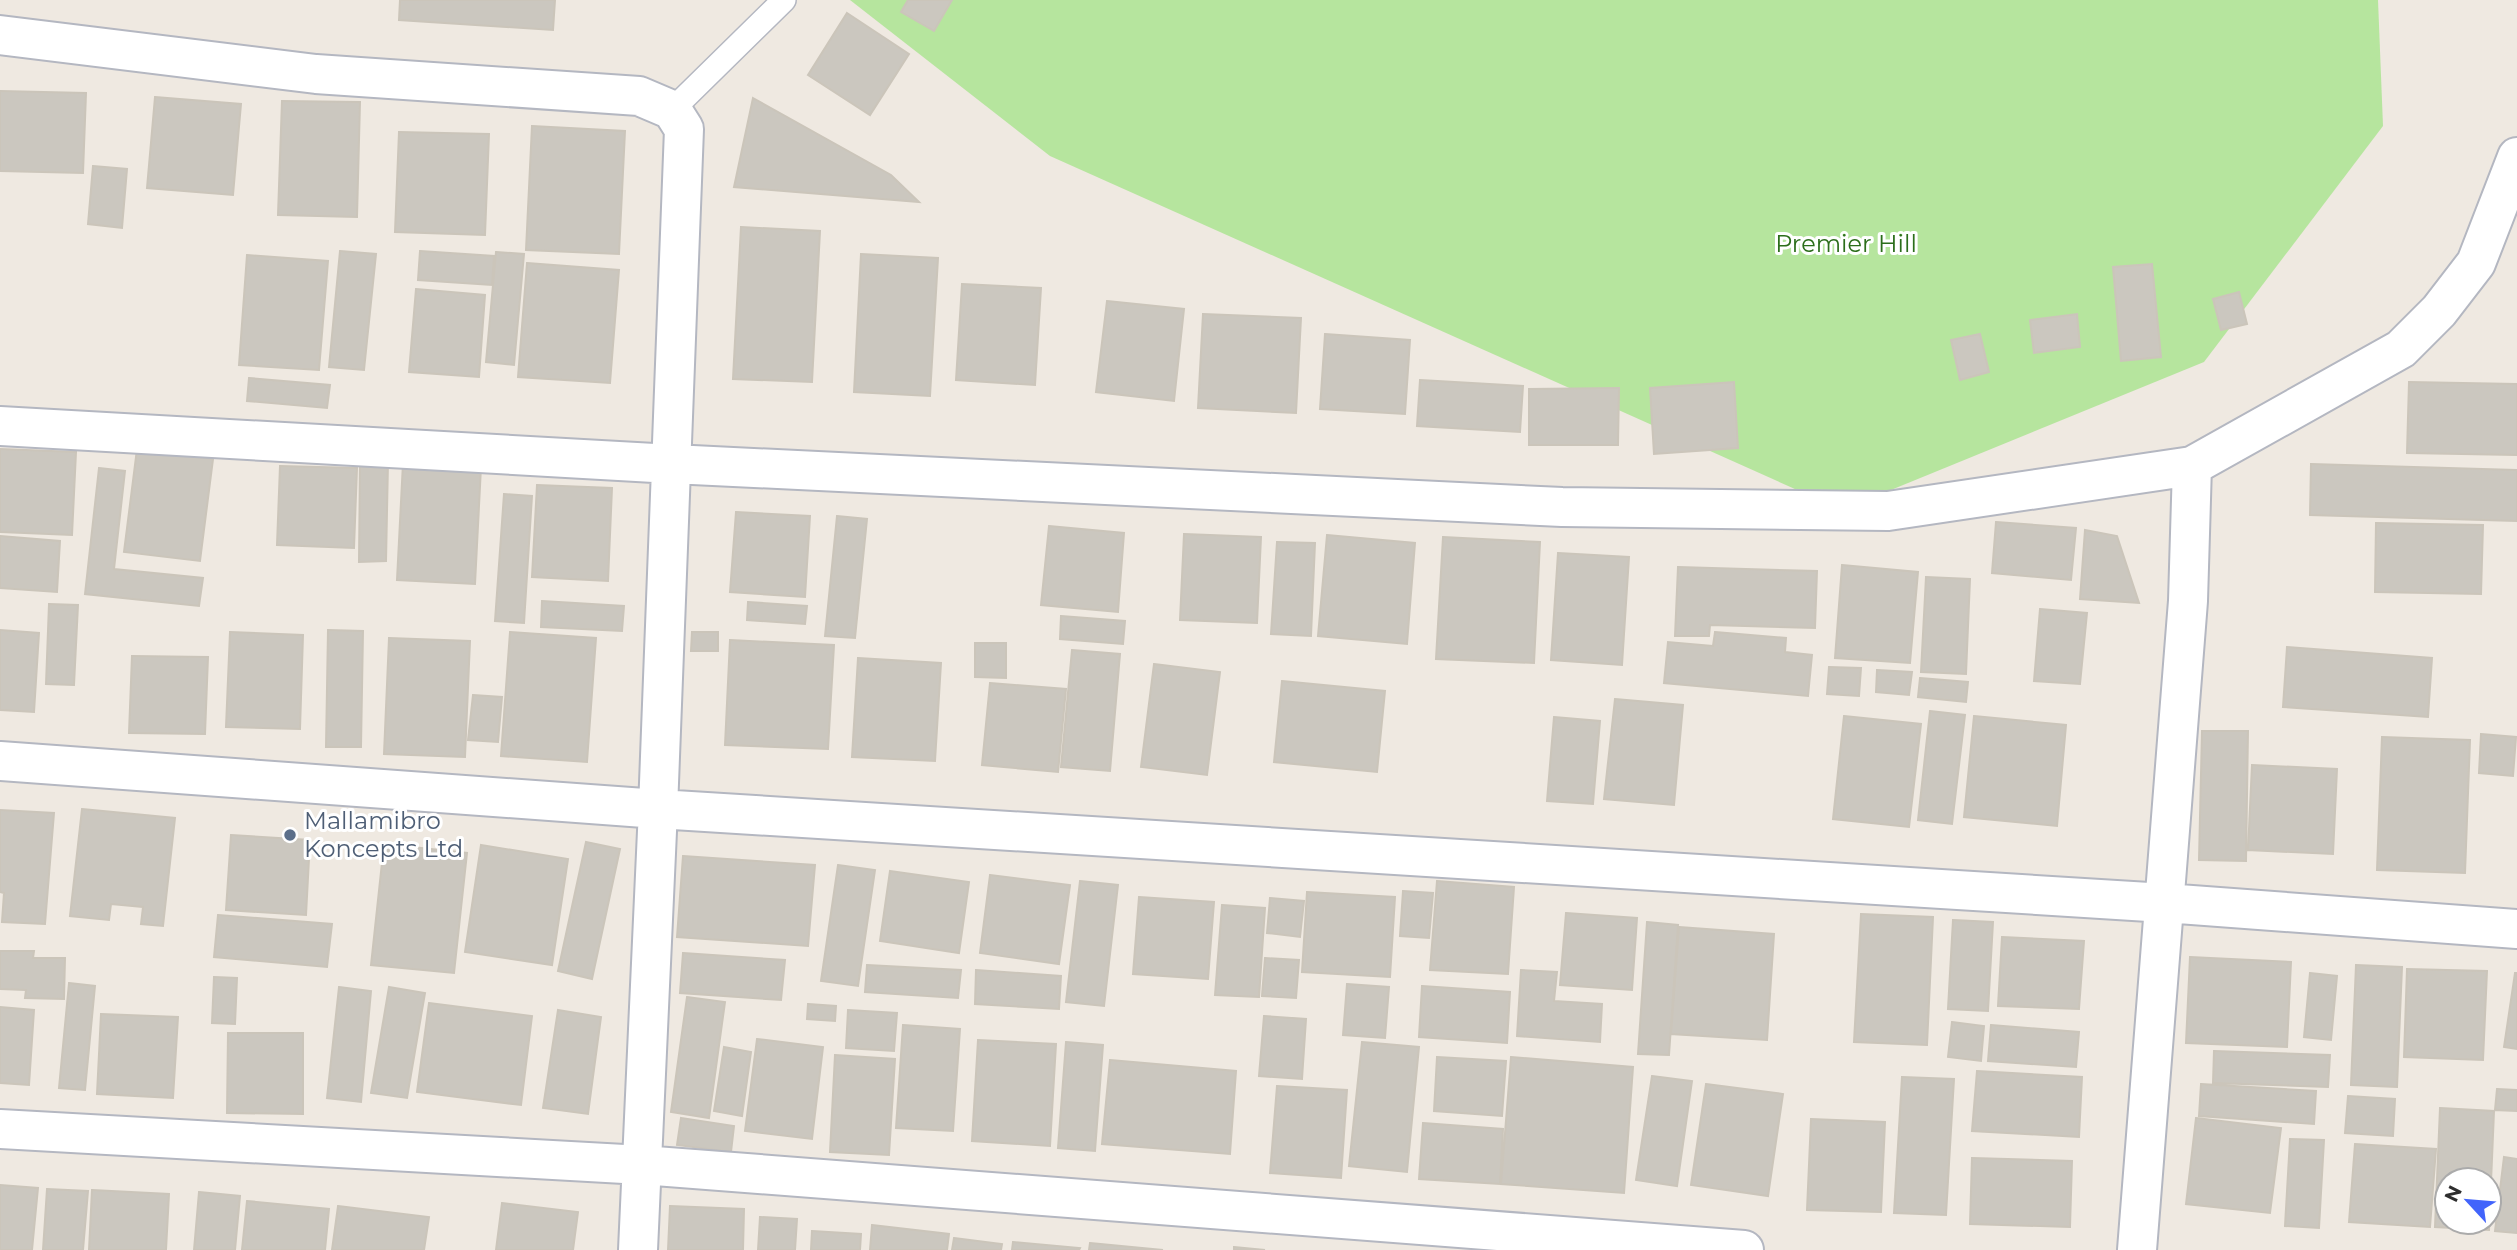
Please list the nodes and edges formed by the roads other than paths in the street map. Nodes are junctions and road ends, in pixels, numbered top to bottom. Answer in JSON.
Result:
{"nodes":[{"id":1,"x":784,"y":0,"type":"edge"},
{"id":2,"x":0,"y":35,"type":"edge"},
{"id":3,"x":672,"y":110,"type":"junction"},
{"id":4,"x":2517,"y":157,"type":"edge"},
{"id":5,"x":0,"y":426,"type":"edge"},
{"id":6,"x":672,"y":464,"type":"junction"},
{"id":7,"x":2192,"y":466,"type":"junction"},
{"id":8,"x":0,"y":761,"type":"edge"},
{"id":9,"x":659,"y":809,"type":"junction"},
{"id":10,"x":2165,"y":903,"type":"junction"},
{"id":11,"x":2517,"y":929,"type":"edge"},
{"id":12,"x":0,"y":1129,"type":"edge"},
{"id":13,"x":642,"y":1165,"type":"junction"},
{"id":14,"x":638,"y":1250,"type":"edge"},
{"id":15,"x":1744,"y":1250,"type":"edge"},
{"id":16,"x":2137,"y":1250,"type":"edge"}],
"edges":[{"from":1,"to":3,"type":"lane"},
{"from":2,"to":3,"type":"street"},
{"from":3,"to":6,"type":"street"},
{"from":4,"to":7,"type":"street"},
{"from":5,"to":6,"type":"street"},
{"from":6,"to":7,"type":"street"},
{"from":6,"to":9,"type":"street"},
{"from":7,"to":10,"type":"street"},
{"from":8,"to":9,"type":"street"},
{"from":9,"to":10,"type":"street"},
{"from":9,"to":13,"type":"street"},
{"from":10,"to":11,"type":"street"},
{"from":10,"to":16,"type":"street"},
{"from":12,"to":13,"type":"street"},
{"from":13,"to":14,"type":"street"},
{"from":13,"to":15,"type":"street"}]}
